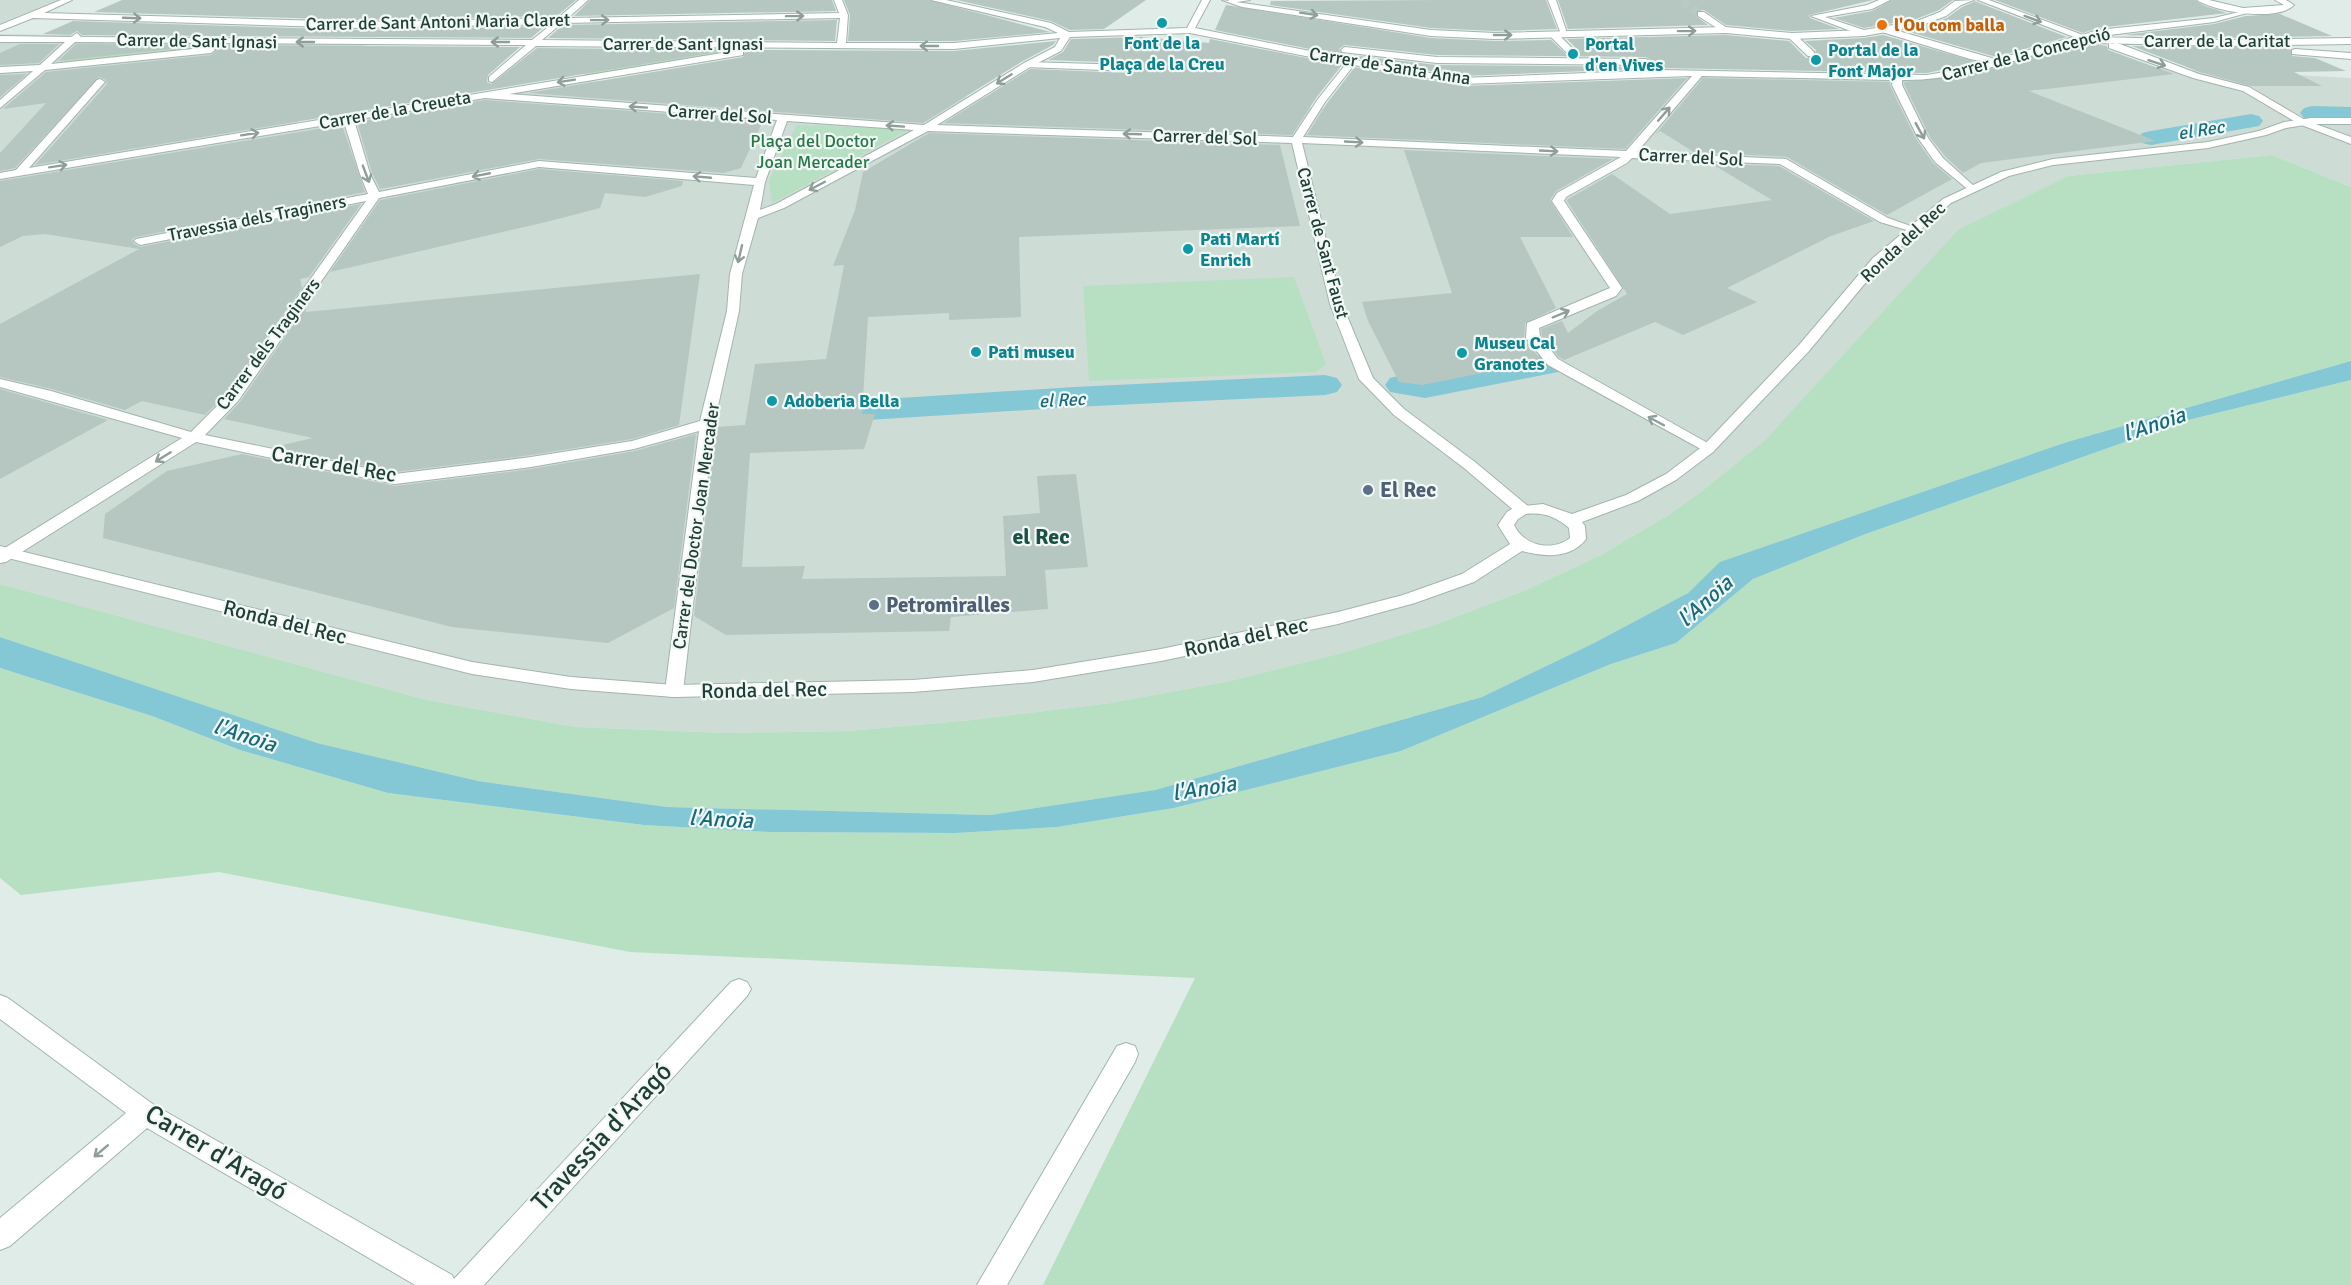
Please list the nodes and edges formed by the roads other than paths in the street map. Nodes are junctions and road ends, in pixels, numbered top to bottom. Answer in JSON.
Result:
{"nodes":[{"id":1,"x":68,"y":0,"type":"edge"},
{"id":2,"x":584,"y":0,"type":"edge"},
{"id":3,"x":838,"y":0,"type":"edge"},
{"id":4,"x":935,"y":0,"type":"edge"},
{"id":5,"x":1206,"y":0,"type":"edge"},
{"id":6,"x":1226,"y":0,"type":"edge"},
{"id":7,"x":1246,"y":0,"type":"edge"},
{"id":8,"x":1552,"y":0,"type":"edge"},
{"id":9,"x":1886,"y":0,"type":"edge"},
{"id":10,"x":1970,"y":0,"type":"edge"},
{"id":11,"x":1982,"y":0,"type":"edge"},
{"id":12,"x":2201,"y":0,"type":"edge"},
{"id":13,"x":2280,"y":0,"type":"edge"},
{"id":14,"x":1231,"y":1,"type":"edge"},
{"id":15,"x":1827,"y":2,"type":"dead end"},
{"id":16,"x":1843,"y":11,"type":"junction"},
{"id":17,"x":2243,"y":13,"type":"junction"},
{"id":18,"x":1701,"y":14,"type":"tunnel mouth"},
{"id":19,"x":31,"y":15,"type":"junction"},
{"id":20,"x":844,"y":15,"type":"junction"},
{"id":21,"x":99,"y":17,"type":"junction"},
{"id":22,"x":558,"y":21,"type":"junction"},
{"id":23,"x":90,"y":25,"type":"dead end"},
{"id":24,"x":0,"y":28,"type":"edge"},
{"id":25,"x":1191,"y":28,"type":"junction"},
{"id":26,"x":1726,"y":30,"type":"junction"},
{"id":27,"x":1885,"y":30,"type":"junction"},
{"id":28,"x":82,"y":32,"type":"dead end"},
{"id":29,"x":1864,"y":33,"type":"junction"},
{"id":30,"x":1068,"y":34,"type":"junction"},
{"id":31,"x":1565,"y":34,"type":"junction"},
{"id":32,"x":1554,"y":35,"type":"junction"},
{"id":33,"x":1793,"y":37,"type":"junction"},
{"id":34,"x":2084,"y":38,"type":"junction"},
{"id":35,"x":0,"y":39,"type":"edge"},
{"id":36,"x":73,"y":39,"type":"junction"},
{"id":37,"x":272,"y":41,"type":"junction"},
{"id":38,"x":2142,"y":41,"type":"junction"},
{"id":39,"x":2307,"y":41,"type":"junction"},
{"id":40,"x":2351,"y":41,"type":"edge"},
{"id":41,"x":533,"y":42,"type":"junction"},
{"id":42,"x":2225,"y":43,"type":"junction"},
{"id":43,"x":789,"y":45,"type":"junction"},
{"id":44,"x":841,"y":45,"type":"junction"},
{"id":45,"x":1811,"y":54,"type":"tunnel mouth"},
{"id":46,"x":2337,"y":55,"type":"junction"},
{"id":47,"x":1575,"y":56,"type":"junction"},
{"id":48,"x":2350,"y":56,"type":"edge"},
{"id":49,"x":1998,"y":61,"type":"junction"},
{"id":50,"x":1352,"y":62,"type":"junction"},
{"id":51,"x":1027,"y":65,"type":"junction"},
{"id":52,"x":44,"y":66,"type":"junction"},
{"id":53,"x":1684,"y":66,"type":"junction"},
{"id":54,"x":1982,"y":66,"type":"junction"},
{"id":55,"x":1131,"y":68,"type":"dead end"},
{"id":56,"x":0,"y":70,"type":"edge"},
{"id":57,"x":1414,"y":74,"type":"junction"},
{"id":58,"x":1699,"y":74,"type":"junction"},
{"id":59,"x":1898,"y":78,"type":"junction"},
{"id":60,"x":492,"y":79,"type":"dead end"},
{"id":61,"x":100,"y":82,"type":"dead end"},
{"id":62,"x":481,"y":95,"type":"junction"},
{"id":63,"x":0,"y":105,"type":"edge"},
{"id":64,"x":348,"y":118,"type":"junction"},
{"id":65,"x":783,"y":118,"type":"junction"},
{"id":66,"x":2351,"y":121,"type":"edge"},
{"id":67,"x":2302,"y":122,"type":"junction"},
{"id":68,"x":926,"y":128,"type":"junction"},
{"id":69,"x":1296,"y":140,"type":"junction"},
{"id":70,"x":2351,"y":141,"type":"edge"},
{"id":71,"x":1628,"y":154,"type":"junction"},
{"id":72,"x":19,"y":173,"type":"junction"},
{"id":73,"x":0,"y":176,"type":"edge"},
{"id":74,"x":760,"y":182,"type":"junction"},
{"id":75,"x":1971,"y":189,"type":"junction"},
{"id":76,"x":375,"y":196,"type":"junction"},
{"id":77,"x":753,"y":216,"type":"junction"},
{"id":78,"x":1913,"y":229,"type":"junction"},
{"id":79,"x":140,"y":241,"type":"dead end"},
{"id":80,"x":0,"y":383,"type":"edge"},
{"id":81,"x":707,"y":424,"type":"junction"},
{"id":82,"x":194,"y":437,"type":"junction"},
{"id":83,"x":1708,"y":449,"type":"junction"},
{"id":84,"x":1522,"y":510,"type":"junction"},
{"id":85,"x":1571,"y":520,"type":"junction"},
{"id":86,"x":1521,"y":544,"type":"junction"},
{"id":87,"x":3,"y":554,"type":"edge"},
{"id":88,"x":674,"y":691,"type":"junction"},
{"id":89,"x":739,"y":989,"type":"dead end"},
{"id":90,"x":0,"y":1005,"type":"edge"},
{"id":91,"x":1126,"y":1054,"type":"dead end"},
{"id":92,"x":145,"y":1113,"type":"junction"},
{"id":93,"x":0,"y":1236,"type":"edge"},
{"id":94,"x":442,"y":1285,"type":"edge"},
{"id":95,"x":465,"y":1285,"type":"edge"},
{"id":96,"x":991,"y":1285,"type":"edge"}],
"edges":[{"from":1,"to":19,"type":"street"},
{"from":2,"to":22,"type":"street"},
{"from":3,"to":20,"type":"street"},
{"from":4,"to":30,"type":"street"},
{"from":5,"to":25,"type":"street"},
{"from":6,"to":14,"type":"street"},
{"from":7,"to":14,"type":"street"},
{"from":8,"to":31,"type":"street"},
{"from":9,"to":16,"type":"street"},
{"from":10,"to":27,"type":"street"},
{"from":11,"to":34,"type":"street","one_way":true},
{"from":12,"to":17,"type":"street"},
{"from":13,"to":17,"type":"street"},
{"from":14,"to":32,"type":"street","one_way":true},
{"from":15,"to":16,"type":"street"},
{"from":16,"to":29,"type":"street"},
{"from":17,"to":34,"type":"street","name":"Carrer de la Concepció"},
{"from":18,"to":26,"type":"street"},
{"from":19,"to":21,"type":"street","name":"Carrer de Sant Antoni Maria Claret"},
{"from":19,"to":24,"type":"street"},
{"from":22,"to":20,"type":"street","name":"Carrer de Sant Antoni Maria Claret","one_way":true},
{"from":20,"to":44,"type":"street"},
{"from":21,"to":22,"type":"street","name":"Carrer de Sant Antoni Maria Claret","one_way":true},
{"from":21,"to":23,"type":"street"},
{"from":22,"to":41,"type":"street"},
{"from":25,"to":30,"type":"street"},
{"from":25,"to":47,"type":"street"},
{"from":25,"to":50,"type":"street","name":"Carrer de Santa Anna"},
{"from":31,"to":26,"type":"street","one_way":true},
{"from":26,"to":33,"type":"street"},
{"from":27,"to":29,"type":"street"},
{"from":27,"to":49,"type":"street"},
{"from":28,"to":36,"type":"street"},
{"from":29,"to":33,"type":"street"},
{"from":30,"to":44,"type":"street","one_way":true},
{"from":30,"to":51,"type":"street"},
{"from":31,"to":32,"type":"street"},
{"from":32,"to":47,"type":"street"},
{"from":33,"to":45,"type":"street"},
{"from":34,"to":38,"type":"street","name":"Carrer de la Caritat"},
{"from":34,"to":49,"type":"street","name":"Carrer de la Concepció"},
{"from":35,"to":36,"type":"street","name":"Carrer de Sant Ignasi"},
{"from":36,"to":37,"type":"street","name":"Carrer de Sant Ignasi"},
{"from":36,"to":52,"type":"street"},
{"from":41,"to":37,"type":"street","name":"Carrer de Sant Ignasi","one_way":true},
{"from":37,"to":52,"type":"street"},
{"from":38,"to":42,"type":"street","name":"Carrer de la Caritat"},
{"from":38,"to":67,"type":"street","one_way":true},
{"from":39,"to":40,"type":"street","name":"Carrer de la Caritat"},
{"from":39,"to":42,"type":"street","name":"Carrer de la Caritat"},
{"from":39,"to":46,"type":"street"},
{"from":41,"to":43,"type":"street","name":"Carrer de Sant Ignasi"},
{"from":41,"to":60,"type":"street"},
{"from":42,"to":46,"type":"street"},
{"from":43,"to":44,"type":"street"},
{"from":43,"to":62,"type":"street","name":"Carrer de la Creueta","one_way":true},
{"from":46,"to":48,"type":"street"},
{"from":47,"to":53,"type":"street"},
{"from":49,"to":54,"type":"street","name":"Carrer de la Concepció"},
{"from":50,"to":57,"type":"street","name":"Carrer de Santa Anna"},
{"from":50,"to":69,"type":"street","name":"Carrer de Sant Faust"},
{"from":51,"to":55,"type":"street"},
{"from":51,"to":68,"type":"street","one_way":true},
{"from":52,"to":56,"type":"street"},
{"from":52,"to":63,"type":"street"},
{"from":53,"to":54,"type":"street"},
{"from":53,"to":57,"type":"street"},
{"from":54,"to":59,"type":"street","name":"Carrer de la Concepció"},
{"from":57,"to":58,"type":"street","name":"Carrer de Santa Anna"},
{"from":58,"to":59,"type":"street","name":"Carrer de la Concepció"},
{"from":71,"to":58,"type":"street","one_way":true},
{"from":59,"to":75,"type":"street","one_way":true},
{"from":61,"to":72,"type":"street"},
{"from":62,"to":64,"type":"street","name":"Carrer de la Creueta"},
{"from":65,"to":62,"type":"street","name":"Carrer del Sol","one_way":true},
{"from":72,"to":64,"type":"street","name":"Carrer de la Creueta","one_way":true},
{"from":64,"to":76,"type":"street","one_way":true},
{"from":68,"to":65,"type":"street","name":"Carrer del Sol","one_way":true},
{"from":65,"to":74,"type":"street","name":"Carrer del Doctor Joan Mercader"},
{"from":66,"to":67,"type":"street","name":"Ronda del Rec"},
{"from":67,"to":70,"type":"street"},
{"from":67,"to":75,"type":"street","name":"Ronda del Rec"},
{"from":69,"to":68,"type":"street","name":"Carrer del Sol","one_way":true},
{"from":68,"to":77,"type":"street","one_way":true},
{"from":69,"to":71,"type":"street","name":"Carrer del Sol","one_way":true},
{"from":69,"to":84,"type":"street","name":"Carrer de Sant Faust"},
{"from":71,"to":78,"type":"street","name":"Carrer del Sol"},
{"from":83,"to":71,"type":"street","one_way":true},
{"from":72,"to":73,"type":"street","name":"Carrer de la Creueta"},
{"from":74,"to":76,"type":"street","name":"Travessia dels Traginers","one_way":true},
{"from":74,"to":77,"type":"street","name":"Carrer del Doctor Joan Mercader"},
{"from":75,"to":78,"type":"street","name":"Ronda del Rec"},
{"from":76,"to":79,"type":"street","name":"Travessia dels Traginers"},
{"from":76,"to":82,"type":"street","name":"Carrer dels Traginers"},
{"from":77,"to":81,"type":"street","name":"Carrer del Doctor Joan Mercader","one_way":true},
{"from":78,"to":83,"type":"street","name":"Ronda del Rec"},
{"from":80,"to":82,"type":"street","name":"Carrer del Rec"},
{"from":81,"to":82,"type":"street","name":"Carrer del Rec"},
{"from":81,"to":88,"type":"street","name":"Carrer del Doctor Joan Mercader"},
{"from":82,"to":87,"type":"street","name":"Carrer dels Traginers","one_way":true},
{"from":83,"to":85,"type":"street","name":"Ronda del Rec"},
{"from":84,"to":85,"type":"street"},
{"from":84,"to":86,"type":"street"},
{"from":85,"to":86,"type":"street"},
{"from":86,"to":88,"type":"street","name":"Ronda del Rec"},
{"from":87,"to":88,"type":"street","name":"Ronda del Rec"},
{"from":89,"to":95,"type":"street","name":"Travessia d'Aragó"},
{"from":90,"to":92,"type":"street","name":"Carrer d'Aragó"},
{"from":91,"to":96,"type":"street"},
{"from":92,"to":93,"type":"street","one_way":true},
{"from":92,"to":94,"type":"street","name":"Carrer d'Aragó"}]}
